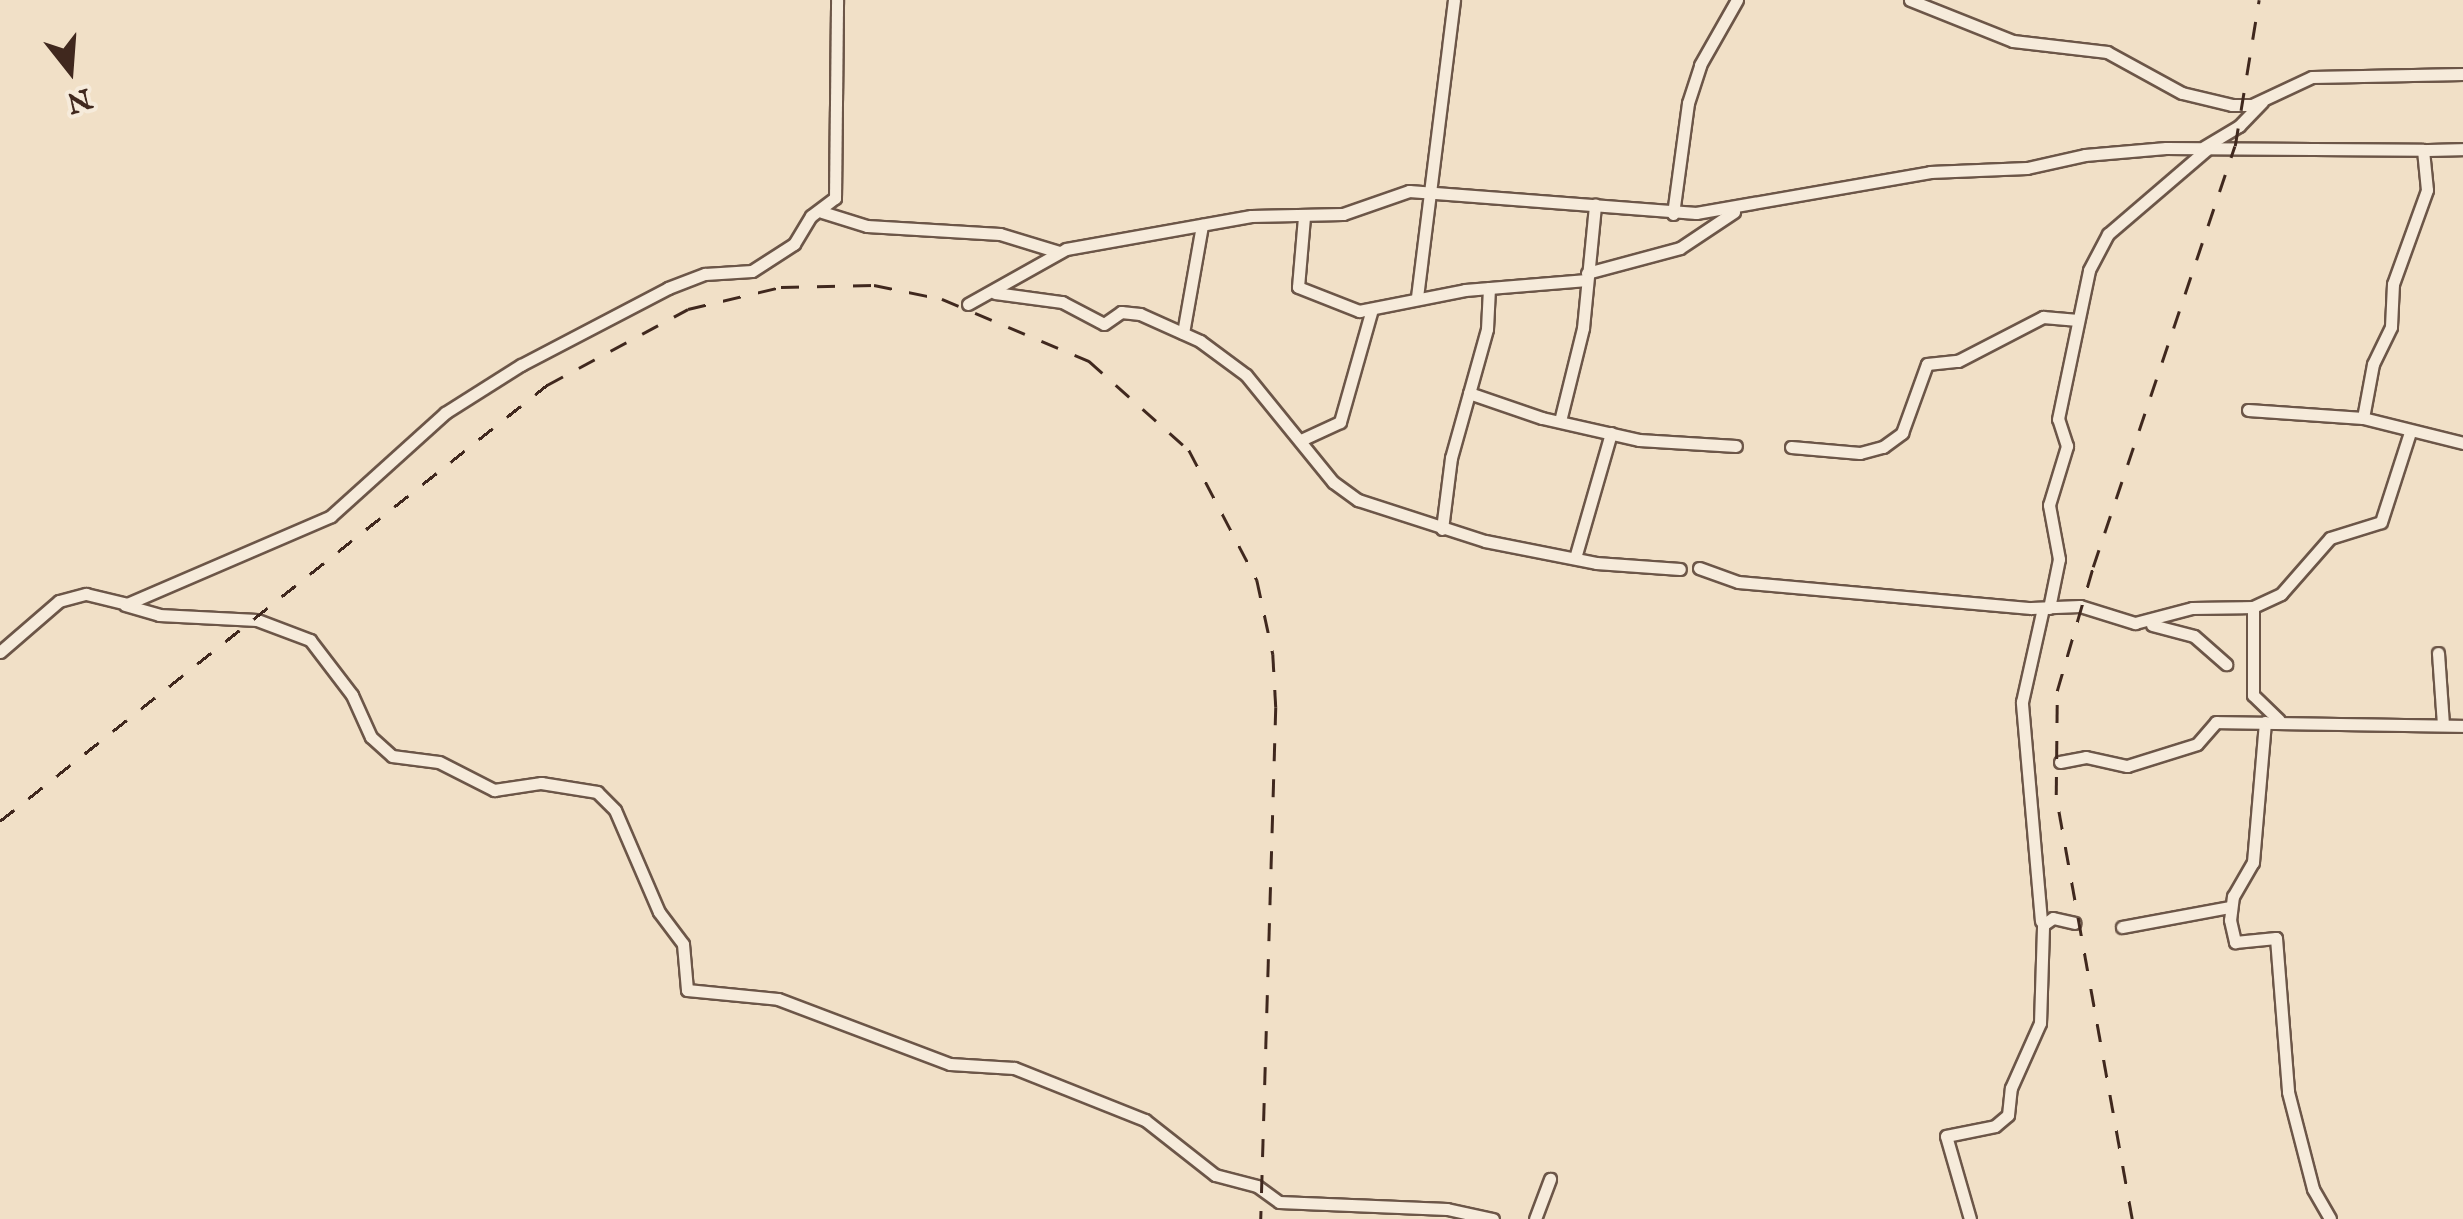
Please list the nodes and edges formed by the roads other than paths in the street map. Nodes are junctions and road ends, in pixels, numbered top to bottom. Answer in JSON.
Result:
{"nodes":[{"id":1,"x":837,"y":0,"type":"edge"},
{"id":2,"x":1454,"y":0,"type":"edge"},
{"id":3,"x":1737,"y":0,"type":"edge"},
{"id":4,"x":1910,"y":0,"type":"edge"},
{"id":5,"x":2463,"y":74,"type":"edge"},
{"id":6,"x":2262,"y":102,"type":"junction"},
{"id":7,"x":2463,"y":148,"type":"edge"},
{"id":8,"x":2203,"y":150,"type":"junction"},
{"id":9,"x":2423,"y":150,"type":"junction"},
{"id":10,"x":1428,"y":191,"type":"junction"},
{"id":11,"x":1595,"y":205,"type":"junction"},
{"id":12,"x":822,"y":212,"type":"junction"},
{"id":13,"x":1734,"y":212,"type":"junction"},
{"id":14,"x":1673,"y":214,"type":"junction"},
{"id":15,"x":1304,"y":217,"type":"junction"},
{"id":16,"x":1202,"y":225,"type":"junction"},
{"id":17,"x":1059,"y":252,"type":"junction"},
{"id":18,"x":1587,"y":276,"type":"junction"},
{"id":19,"x":1489,"y":288,"type":"junction"},
{"id":20,"x":995,"y":293,"type":"junction"},
{"id":21,"x":1417,"y":297,"type":"junction"},
{"id":22,"x":968,"y":304,"type":"dead end"},
{"id":23,"x":1372,"y":309,"type":"junction"},
{"id":24,"x":2075,"y":320,"type":"junction"},
{"id":25,"x":1183,"y":333,"type":"junction"},
{"id":26,"x":1469,"y":392,"type":"junction"},
{"id":27,"x":2248,"y":410,"type":"dead end"},
{"id":28,"x":2363,"y":418,"type":"junction"},
{"id":29,"x":1560,"y":421,"type":"junction"},
{"id":30,"x":1590,"y":428,"type":"junction"},
{"id":31,"x":2410,"y":432,"type":"junction"},
{"id":32,"x":1611,"y":434,"type":"junction"},
{"id":33,"x":1301,"y":440,"type":"junction"},
{"id":34,"x":2463,"y":443,"type":"edge"},
{"id":35,"x":1736,"y":446,"type":"dead end"},
{"id":36,"x":1791,"y":446,"type":"dead end"},
{"id":37,"x":1605,"y":454,"type":"junction"},
{"id":38,"x":1442,"y":528,"type":"junction"},
{"id":39,"x":1575,"y":558,"type":"junction"},
{"id":40,"x":1699,"y":568,"type":"dead end"},
{"id":41,"x":1680,"y":569,"type":"dead end"},
{"id":42,"x":125,"y":605,"type":"junction"},
{"id":43,"x":2253,"y":606,"type":"junction"},
{"id":44,"x":2046,"y":608,"type":"junction"},
{"id":45,"x":2146,"y":623,"type":"junction"},
{"id":46,"x":0,"y":652,"type":"edge"},
{"id":47,"x":2438,"y":654,"type":"dead end"},
{"id":48,"x":2226,"y":664,"type":"dead end"},
{"id":49,"x":2265,"y":722,"type":"junction"},
{"id":50,"x":2282,"y":722,"type":"junction"},
{"id":51,"x":2443,"y":724,"type":"junction"},
{"id":52,"x":2463,"y":726,"type":"edge"},
{"id":53,"x":2060,"y":762,"type":"dead end"},
{"id":54,"x":2230,"y":908,"type":"junction"},
{"id":55,"x":2042,"y":921,"type":"dead end"},
{"id":56,"x":2074,"y":923,"type":"dead end"},
{"id":57,"x":2122,"y":927,"type":"dead end"},
{"id":58,"x":1550,"y":1179,"type":"dead end"},
{"id":59,"x":1493,"y":1219,"type":"edge"},
{"id":60,"x":1534,"y":1219,"type":"edge"},
{"id":61,"x":1970,"y":1219,"type":"edge"},
{"id":62,"x":2330,"y":1219,"type":"edge"}],
"edges":[{"from":1,"to":12,"type":"street"},
{"from":2,"to":10,"type":"street"},
{"from":3,"to":14,"type":"street"},
{"from":4,"to":6,"type":"street"},
{"from":5,"to":6,"type":"street"},
{"from":6,"to":8,"type":"street"},
{"from":7,"to":9,"type":"street"},
{"from":8,"to":9,"type":"street"},
{"from":8,"to":13,"type":"street"},
{"from":8,"to":24,"type":"street"},
{"from":9,"to":28,"type":"street"},
{"from":10,"to":11,"type":"street"},
{"from":10,"to":15,"type":"street"},
{"from":10,"to":21,"type":"street"},
{"from":11,"to":14,"type":"street"},
{"from":11,"to":18,"type":"street"},
{"from":12,"to":17,"type":"street"},
{"from":12,"to":42,"type":"street"},
{"from":13,"to":14,"type":"street"},
{"from":13,"to":18,"type":"street"},
{"from":15,"to":16,"type":"street"},
{"from":15,"to":23,"type":"street"},
{"from":16,"to":17,"type":"street"},
{"from":16,"to":25,"type":"street"},
{"from":17,"to":20,"type":"street"},
{"from":18,"to":19,"type":"street"},
{"from":18,"to":29,"type":"street"},
{"from":19,"to":21,"type":"street"},
{"from":19,"to":26,"type":"street"},
{"from":20,"to":22,"type":"street"},
{"from":20,"to":25,"type":"street"},
{"from":21,"to":23,"type":"street"},
{"from":23,"to":33,"type":"street"},
{"from":24,"to":36,"type":"street"},
{"from":24,"to":44,"type":"street"},
{"from":25,"to":33,"type":"street"},
{"from":26,"to":29,"type":"street"},
{"from":26,"to":38,"type":"street"},
{"from":27,"to":28,"type":"street"},
{"from":28,"to":31,"type":"street"},
{"from":29,"to":30,"type":"street"},
{"from":30,"to":32,"type":"street"},
{"from":30,"to":37,"type":"street"},
{"from":31,"to":34,"type":"street"},
{"from":31,"to":43,"type":"street"},
{"from":32,"to":35,"type":"street"},
{"from":32,"to":37,"type":"street"},
{"from":33,"to":38,"type":"street"},
{"from":37,"to":39,"type":"street"},
{"from":38,"to":39,"type":"street"},
{"from":39,"to":41,"type":"street"},
{"from":40,"to":44,"type":"street"},
{"from":42,"to":46,"type":"street"},
{"from":42,"to":59,"type":"street"},
{"from":43,"to":45,"type":"street"},
{"from":43,"to":50,"type":"street"},
{"from":44,"to":45,"type":"street"},
{"from":44,"to":55,"type":"street"},
{"from":45,"to":48,"type":"street"},
{"from":47,"to":51,"type":"street"},
{"from":49,"to":50,"type":"street"},
{"from":49,"to":53,"type":"street"},
{"from":49,"to":54,"type":"street"},
{"from":50,"to":51,"type":"street"},
{"from":51,"to":52,"type":"street"},
{"from":54,"to":57,"type":"street"},
{"from":54,"to":62,"type":"street"},
{"from":56,"to":61,"type":"street"},
{"from":58,"to":60,"type":"street"}]}
